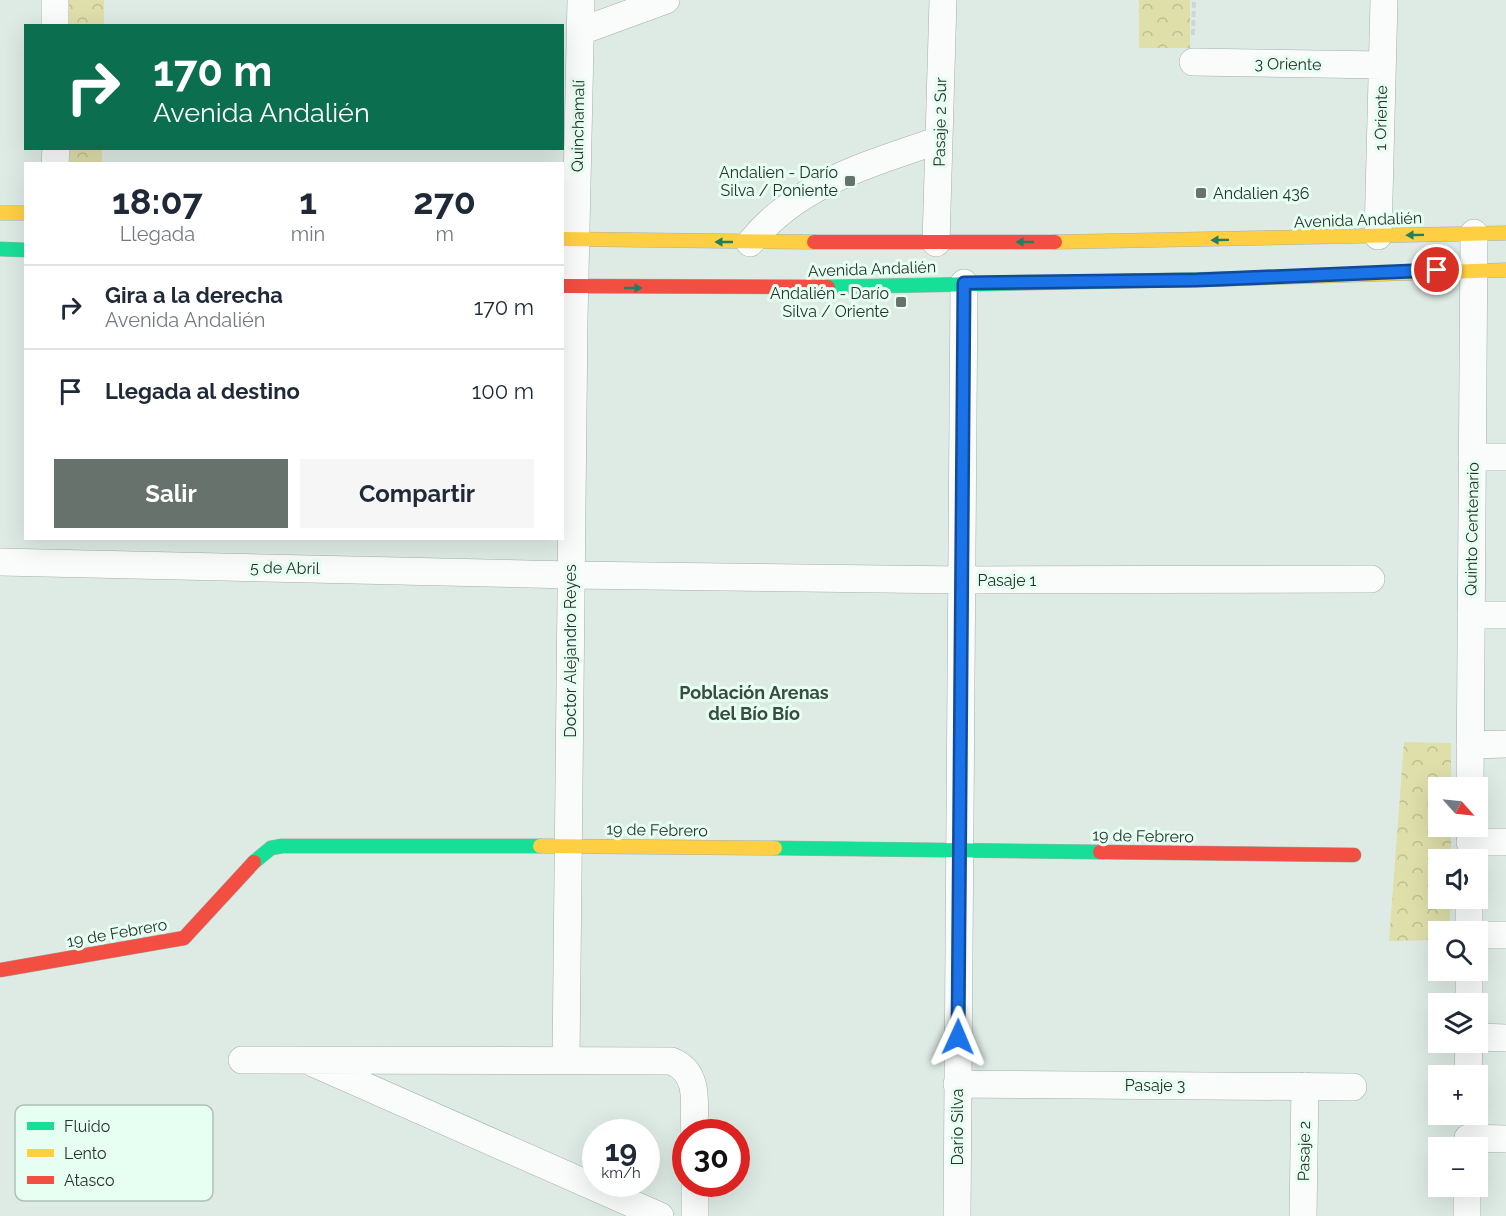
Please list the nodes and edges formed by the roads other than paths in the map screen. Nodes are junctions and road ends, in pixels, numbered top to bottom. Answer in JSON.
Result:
{"nodes":[{"id":1,"x":55,"y":0,"type":"edge"},
{"id":2,"x":581,"y":0,"type":"edge"},
{"id":3,"x":666,"y":0,"type":"edge"},
{"id":4,"x":943,"y":0,"type":"edge"},
{"id":5,"x":1384,"y":0,"type":"edge"},
{"id":6,"x":55,"y":24,"type":"edge"},
{"id":7,"x":580,"y":31,"type":"junction"},
{"id":8,"x":1193,"y":62,"type":"dead end"},
{"id":9,"x":1382,"y":65,"type":"junction"},
{"id":10,"x":571,"y":112,"type":"edge"},
{"id":11,"x":939,"y":140,"type":"junction"},
{"id":12,"x":0,"y":213,"type":"edge"},
{"id":13,"x":24,"y":213,"type":"edge"},
{"id":14,"x":1474,"y":233,"type":"junction"},
{"id":15,"x":1506,"y":233,"type":"edge"},
{"id":16,"x":1378,"y":236,"type":"junction"},
{"id":17,"x":569,"y":240,"type":"edge"},
{"id":18,"x":750,"y":243,"type":"junction"},
{"id":19,"x":936,"y":243,"type":"junction"},
{"id":20,"x":0,"y":249,"type":"edge"},
{"id":21,"x":24,"y":250,"type":"edge"},
{"id":22,"x":1473,"y":270,"type":"junction"},
{"id":23,"x":1506,"y":270,"type":"edge"},
{"id":24,"x":964,"y":283,"type":"junction"},
{"id":25,"x":568,"y":287,"type":"edge"},
{"id":26,"x":1472,"y":457,"type":"junction"},
{"id":27,"x":1506,"y":458,"type":"edge"},
{"id":28,"x":0,"y":562,"type":"edge"},
{"id":29,"x":571,"y":575,"type":"junction"},
{"id":30,"x":1371,"y":579,"type":"dead end"},
{"id":31,"x":962,"y":580,"type":"junction"},
{"id":32,"x":1471,"y":615,"type":"junction"},
{"id":33,"x":1506,"y":615,"type":"edge"},
{"id":34,"x":1506,"y":744,"type":"edge"},
{"id":35,"x":1470,"y":745,"type":"junction"},
{"id":36,"x":1470,"y":777,"type":"edge"},
{"id":37,"x":1506,"y":842,"type":"edge"},
{"id":38,"x":1470,"y":843,"type":"edge"},
{"id":39,"x":569,"y":846,"type":"junction"},
{"id":40,"x":959,"y":850,"type":"junction"},
{"id":41,"x":1354,"y":855,"type":"dead end"},
{"id":42,"x":1488,"y":935,"type":"edge"},
{"id":43,"x":1506,"y":935,"type":"edge"},
{"id":44,"x":0,"y":970,"type":"edge"},
{"id":45,"x":1488,"y":1037,"type":"edge"},
{"id":46,"x":1506,"y":1038,"type":"edge"},
{"id":47,"x":242,"y":1060,"type":"dead end"},
{"id":48,"x":306,"y":1060,"type":"junction"},
{"id":49,"x":566,"y":1060,"type":"junction"},
{"id":50,"x":957,"y":1084,"type":"junction"},
{"id":51,"x":1305,"y":1086,"type":"junction"},
{"id":52,"x":1353,"y":1087,"type":"dead end"},
{"id":53,"x":694,"y":1119,"type":"edge"},
{"id":54,"x":1468,"y":1133,"type":"edge"},
{"id":55,"x":1506,"y":1139,"type":"edge"},
{"id":56,"x":695,"y":1197,"type":"edge"},
{"id":57,"x":1467,"y":1197,"type":"edge"},
{"id":58,"x":660,"y":1216,"type":"edge"},
{"id":59,"x":695,"y":1216,"type":"edge"},
{"id":60,"x":957,"y":1216,"type":"edge"},
{"id":61,"x":1304,"y":1216,"type":"edge"},
{"id":62,"x":1467,"y":1216,"type":"edge"}],
"edges":[{"from":1,"to":6,"type":"street"},
{"from":2,"to":7,"type":"street","name":"Quinchamalí"},
{"from":3,"to":7,"type":"street"},
{"from":4,"to":11,"type":"street","name":"Pasaje 2 Sur"},
{"from":5,"to":9,"type":"street","name":"1 Oriente"},
{"from":7,"to":10,"type":"street","name":"Quinchamalí"},
{"from":8,"to":9,"type":"street","name":"3 Oriente"},
{"from":9,"to":16,"type":"street","name":"1 Oriente"},
{"from":10,"to":17,"type":"street","name":"Quinchamalí"},
{"from":11,"to":18,"type":"street"},
{"from":11,"to":19,"type":"street","name":"Pasaje 2 Sur"},
{"from":12,"to":13,"type":"main road"},
{"from":14,"to":15,"type":"main road","name":"Avenida Andalién"},
{"from":14,"to":16,"type":"main road","name":"Avenida Andalién","one_way":true},
{"from":14,"to":22,"type":"street","name":"Quinto Centenario"},
{"from":16,"to":19,"type":"main road","name":"Avenida Andalién","one_way":true},
{"from":18,"to":17,"type":"main road","name":"Avenida Andalién","one_way":true},
{"from":17,"to":25,"type":"street","name":"Quinchamalí"},
{"from":18,"to":19,"type":"main road","name":"Avenida Andalién"},
{"from":20,"to":21,"type":"main road"},
{"from":22,"to":23,"type":"main road","name":"Avenida Andalién"},
{"from":22,"to":24,"type":"main road","name":"Avenida Andalién"},
{"from":22,"to":26,"type":"street","name":"Quinto Centenario"},
{"from":25,"to":24,"type":"main road","name":"Avenida Andalién","one_way":true},
{"from":24,"to":31,"type":"street","name":"Dario Silva"},
{"from":25,"to":29,"type":"street","name":"Doctor Alejandro Reyes"},
{"from":26,"to":27,"type":"street"},
{"from":26,"to":32,"type":"street","name":"Quinto Centenario"},
{"from":28,"to":29,"type":"street","name":"5 de Abril"},
{"from":29,"to":31,"type":"street","name":"Pasaje 1"},
{"from":29,"to":39,"type":"street","name":"Doctor Alejandro Reyes"},
{"from":30,"to":31,"type":"street","name":"Pasaje 1"},
{"from":31,"to":40,"type":"street","name":"Dario Silva"},
{"from":32,"to":33,"type":"street"},
{"from":32,"to":35,"type":"street","name":"Quinto Centenario"},
{"from":34,"to":35,"type":"street"},
{"from":35,"to":36,"type":"street","name":"Quinto Centenario"},
{"from":37,"to":38,"type":"street"},
{"from":39,"to":40,"type":"main road","name":"19 de Febrero"},
{"from":39,"to":44,"type":"main road","name":"19 de Febrero"},
{"from":39,"to":49,"type":"street","name":"Doctor Alejandro Reyes"},
{"from":40,"to":41,"type":"main road","name":"19 de Febrero"},
{"from":40,"to":50,"type":"street","name":"Dario Silva"},
{"from":42,"to":43,"type":"street"},
{"from":45,"to":46,"type":"street"},
{"from":47,"to":48,"type":"street"},
{"from":48,"to":49,"type":"street"},
{"from":48,"to":58,"type":"street"},
{"from":49,"to":53,"type":"street"},
{"from":50,"to":51,"type":"street","name":"Pasaje 3"},
{"from":50,"to":60,"type":"street","name":"Dario Silva"},
{"from":51,"to":52,"type":"street","name":"Pasaje 3"},
{"from":51,"to":61,"type":"street","name":"Pasaje 2"},
{"from":54,"to":55,"type":"street"},
{"from":56,"to":59,"type":"street"},
{"from":57,"to":62,"type":"street"}]}
